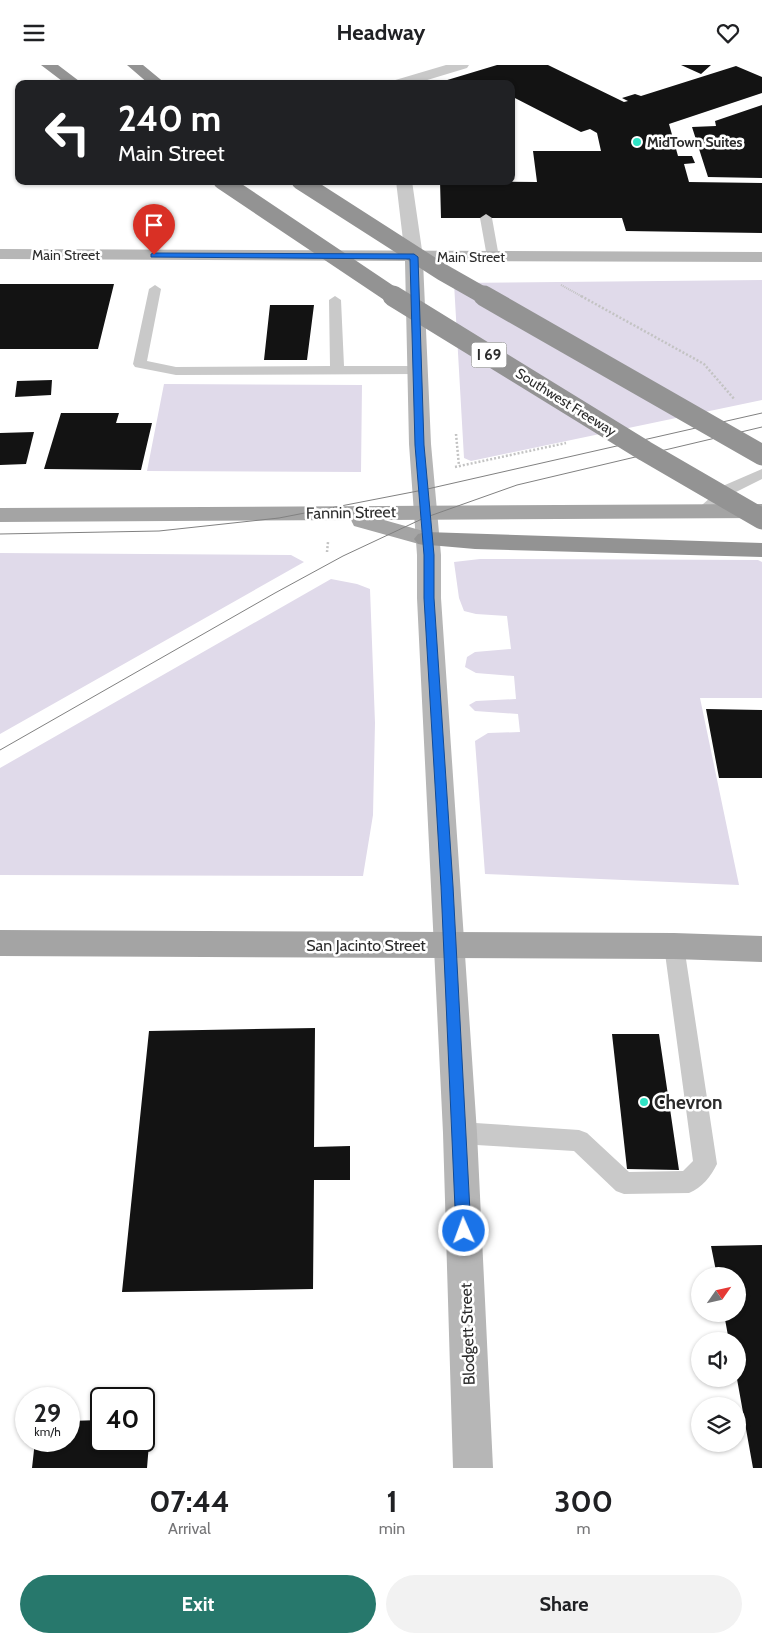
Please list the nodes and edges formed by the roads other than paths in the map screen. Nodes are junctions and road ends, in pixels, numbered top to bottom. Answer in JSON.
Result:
{"nodes":[{"id":1,"x":48,"y":65,"type":"edge"},
{"id":2,"x":134,"y":65,"type":"edge"},
{"id":3,"x":462,"y":65,"type":"edge"},
{"id":4,"x":70,"y":80,"type":"edge"},
{"id":5,"x":154,"y":80,"type":"edge"},
{"id":6,"x":411,"y":80,"type":"edge"},
{"id":7,"x":228,"y":185,"type":"edge"},
{"id":8,"x":306,"y":185,"type":"edge"},
{"id":9,"x":405,"y":185,"type":"edge"},
{"id":10,"x":486,"y":218,"type":"dead end"},
{"id":11,"x":0,"y":254,"type":"edge"},
{"id":12,"x":414,"y":257,"type":"junction"},
{"id":13,"x":493,"y":257,"type":"junction"},
{"id":14,"x":762,"y":257,"type":"edge"},
{"id":15,"x":155,"y":289,"type":"dead end"},
{"id":16,"x":335,"y":300,"type":"dead end"},
{"id":17,"x":337,"y":370,"type":"junction"},
{"id":18,"x":417,"y":370,"type":"junction"},
{"id":19,"x":762,"y":455,"type":"edge"},
{"id":20,"x":762,"y":474,"type":"edge"},
{"id":21,"x":424,"y":511,"type":"junction"},
{"id":22,"x":703,"y":511,"type":"junction"},
{"id":23,"x":762,"y":511,"type":"edge"},
{"id":24,"x":331,"y":513,"type":"junction"},
{"id":25,"x":0,"y":515,"type":"edge"},
{"id":26,"x":762,"y":519,"type":"edge"},
{"id":27,"x":426,"y":539,"type":"junction"},
{"id":28,"x":762,"y":550,"type":"edge"},
{"id":29,"x":0,"y":943,"type":"edge"},
{"id":30,"x":450,"y":945,"type":"junction"},
{"id":31,"x":674,"y":946,"type":"junction"},
{"id":32,"x":762,"y":949,"type":"edge"},
{"id":33,"x":460,"y":1133,"type":"junction"},
{"id":34,"x":472,"y":1468,"type":"edge"}],
"edges":[{"from":1,"to":4,"type":"highway"},
{"from":2,"to":5,"type":"highway"},
{"from":3,"to":6,"type":"street"},
{"from":7,"to":26,"type":"highway","name":"Southwest Freeway","number":"I 69","bridge":true},
{"from":8,"to":19,"type":"highway","bridge":true},
{"from":9,"to":12,"type":"street","name":"Blodgett Street"},
{"from":10,"to":13,"type":"lane"},
{"from":11,"to":12,"type":"main road","name":"Main Street"},
{"from":12,"to":13,"type":"main road","name":"Main Street"},
{"from":12,"to":18,"type":"main road","name":"Blodgett Street"},
{"from":13,"to":14,"type":"main road","name":"Main Street"},
{"from":15,"to":17,"type":"lane"},
{"from":16,"to":17,"type":"lane"},
{"from":17,"to":18,"type":"lane"},
{"from":18,"to":21,"type":"main road","name":"Blodgett Street"},
{"from":20,"to":22,"type":"lane"},
{"from":21,"to":22,"type":"main road","name":"Fannin Street"},
{"from":21,"to":24,"type":"main road","name":"Fannin Street"},
{"from":21,"to":27,"type":"main road","name":"Blodgett Street"},
{"from":22,"to":23,"type":"main road","name":"Fannin Street"},
{"from":24,"to":25,"type":"main road","name":"Fannin Street"},
{"from":24,"to":27,"type":"main road"},
{"from":27,"to":28,"type":"highway"},
{"from":27,"to":30,"type":"main road","name":"Blodgett Street"},
{"from":29,"to":30,"type":"main road","name":"San Jacinto Street"},
{"from":30,"to":31,"type":"main road","name":"San Jacinto Street"},
{"from":30,"to":33,"type":"main road","name":"Blodgett Street"},
{"from":31,"to":32,"type":"main road","name":"San Jacinto Street"},
{"from":31,"to":33,"type":"lane"},
{"from":33,"to":34,"type":"main road","name":"Blodgett Street"}]}
